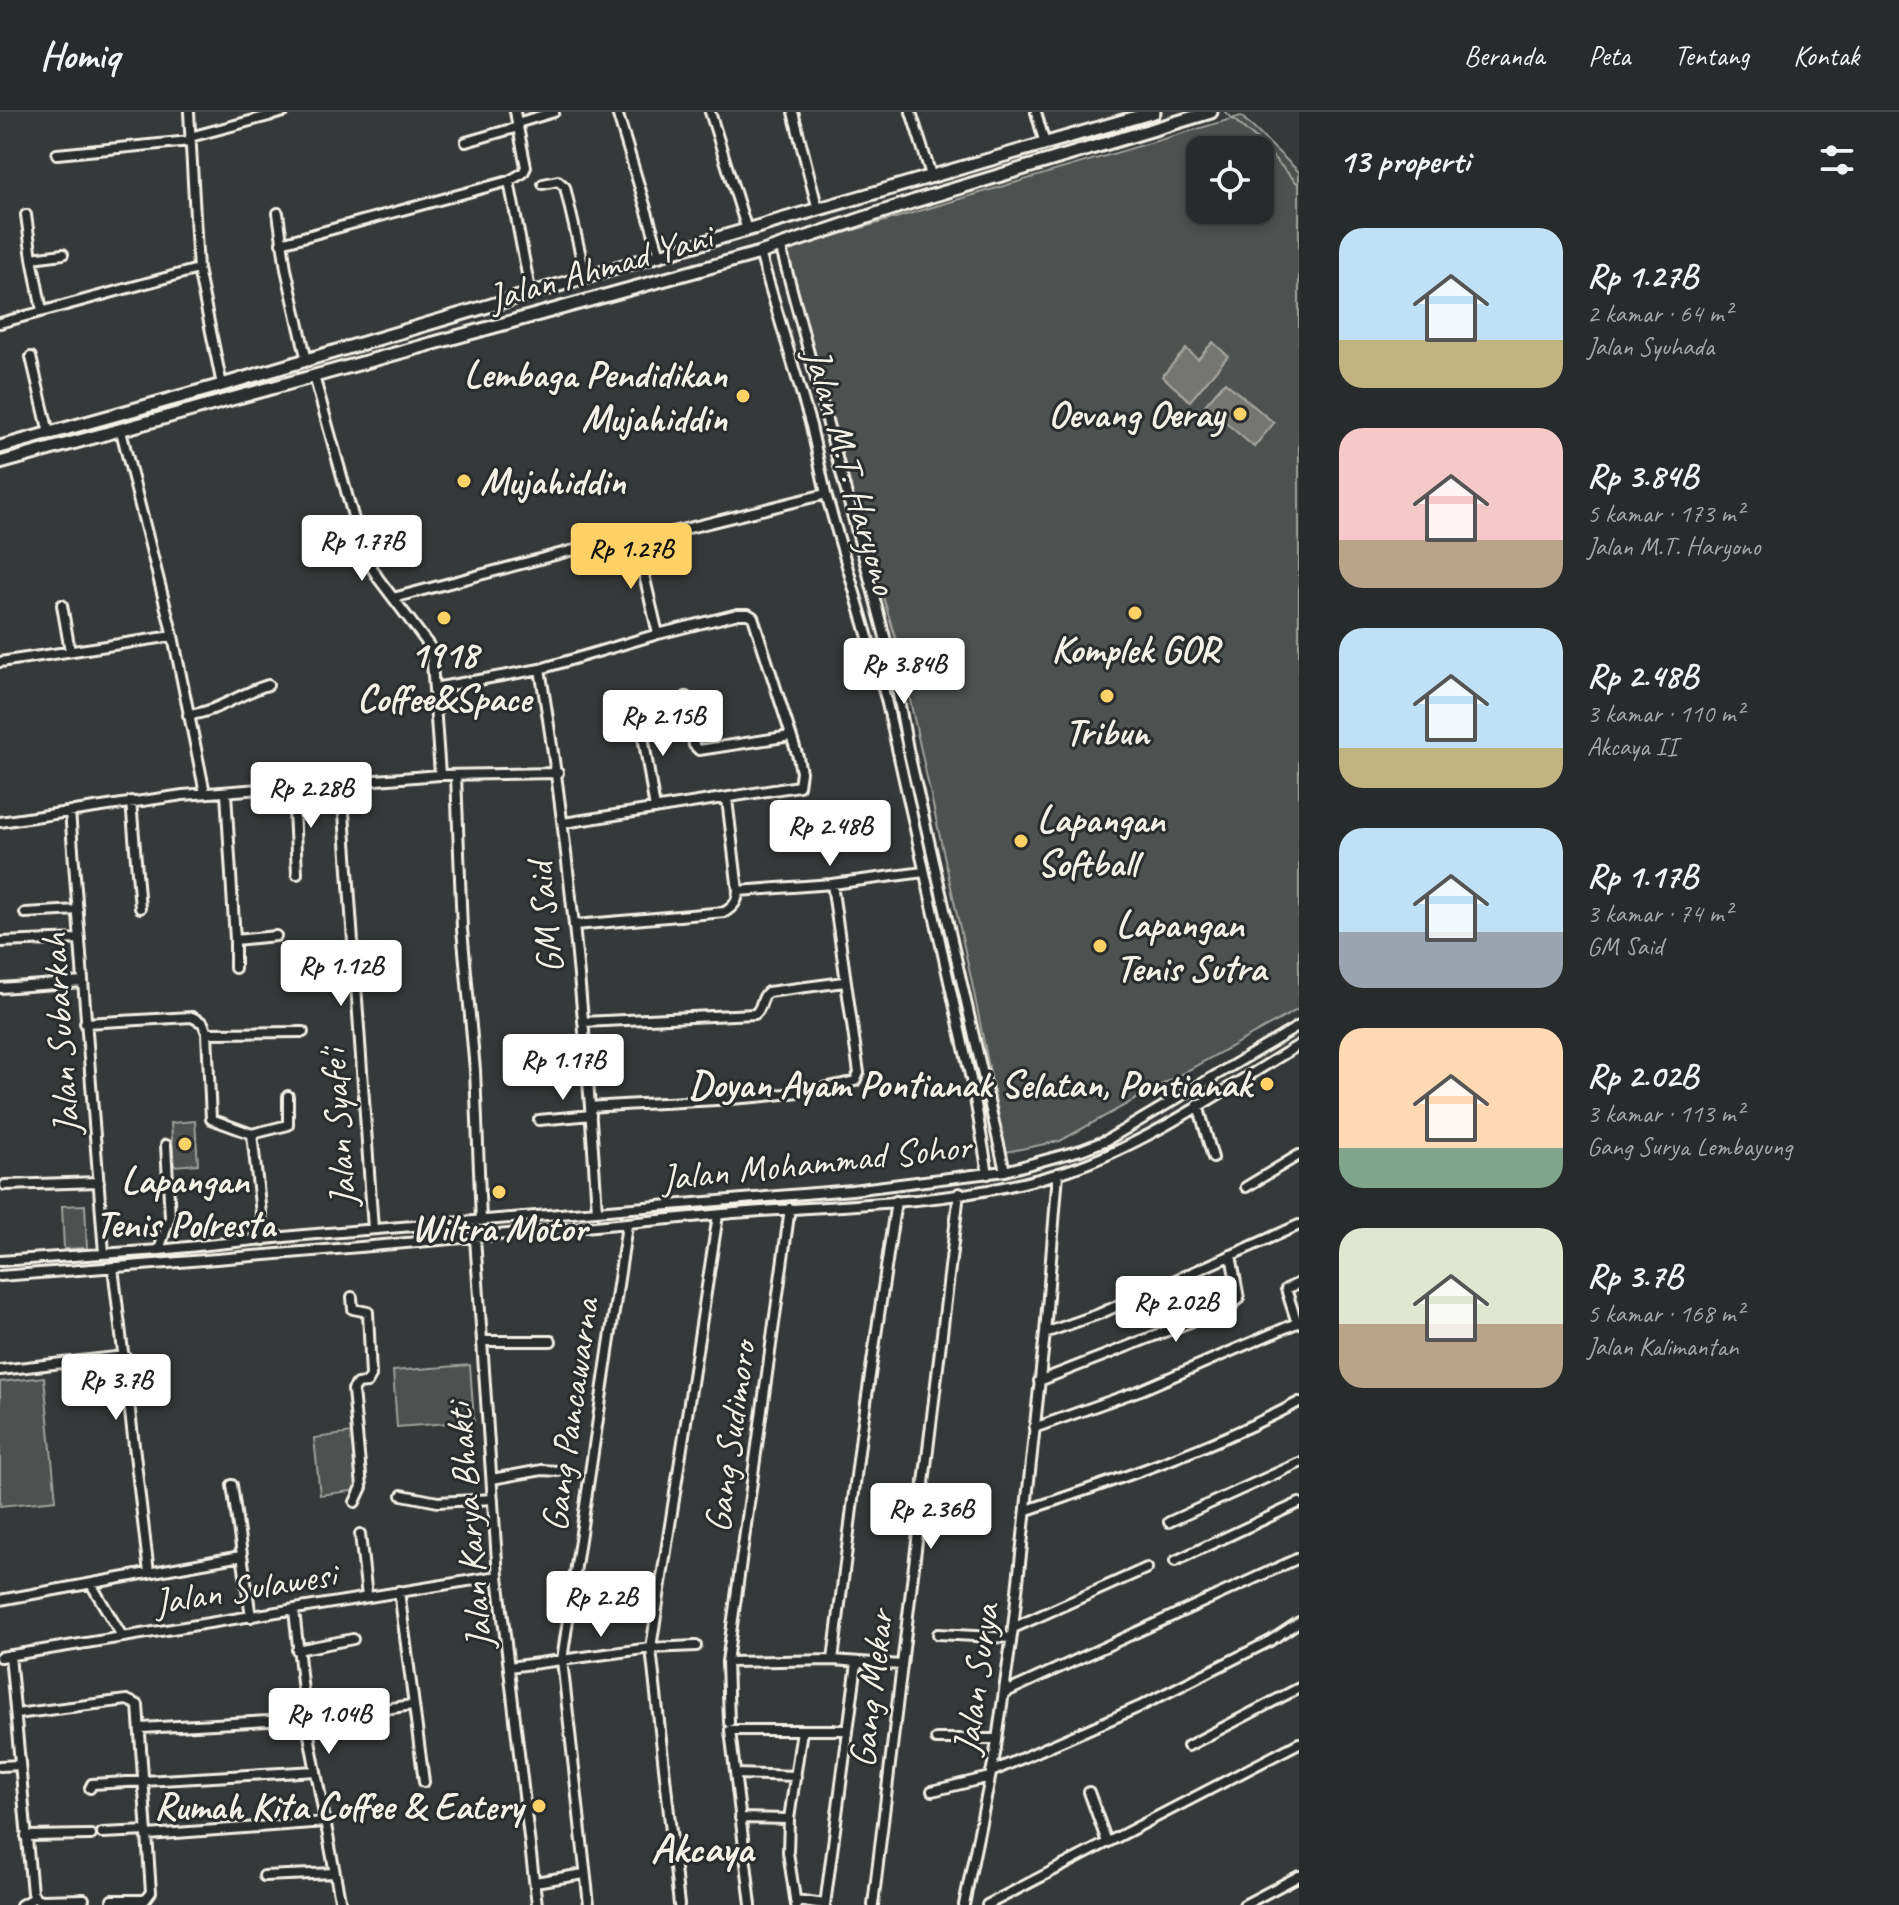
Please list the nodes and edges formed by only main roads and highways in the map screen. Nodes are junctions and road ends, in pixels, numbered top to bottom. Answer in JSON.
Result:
{"nodes":[{"id":1,"x":1154,"y":112,"type":"edge"},
{"id":2,"x":1211,"y":112,"type":"edge"},
{"id":3,"x":909,"y":185,"type":"junction"},
{"id":4,"x":915,"y":201,"type":"junction"},
{"id":5,"x":453,"y":318,"type":"junction"},
{"id":6,"x":457,"y":338,"type":"junction"},
{"id":7,"x":49,"y":433,"type":"junction"},
{"id":8,"x":0,"y":447,"type":"edge"},
{"id":9,"x":53,"y":449,"type":"junction"},
{"id":10,"x":0,"y":463,"type":"edge"}],
"edges":[{"from":1,"to":3,"type":"main road","name":"Jalan Ahmad Yani"},
{"from":2,"to":4,"type":"main road","name":"Jalan Ahmad Yani"},
{"from":3,"to":4,"type":"main road"},
{"from":3,"to":5,"type":"main road","name":"Jalan Ahmad Yani"},
{"from":4,"to":6,"type":"main road","name":"Jalan Ahmad Yani"},
{"from":5,"to":6,"type":"main road"},
{"from":5,"to":7,"type":"main road","name":"Jalan Ahmad Yani"},
{"from":6,"to":9,"type":"main road","name":"Jalan Ahmad Yani"},
{"from":7,"to":8,"type":"main road","name":"Jalan Ahmad Yani"},
{"from":7,"to":9,"type":"main road"},
{"from":9,"to":10,"type":"main road","name":"Jalan Ahmad Yani"}]}
